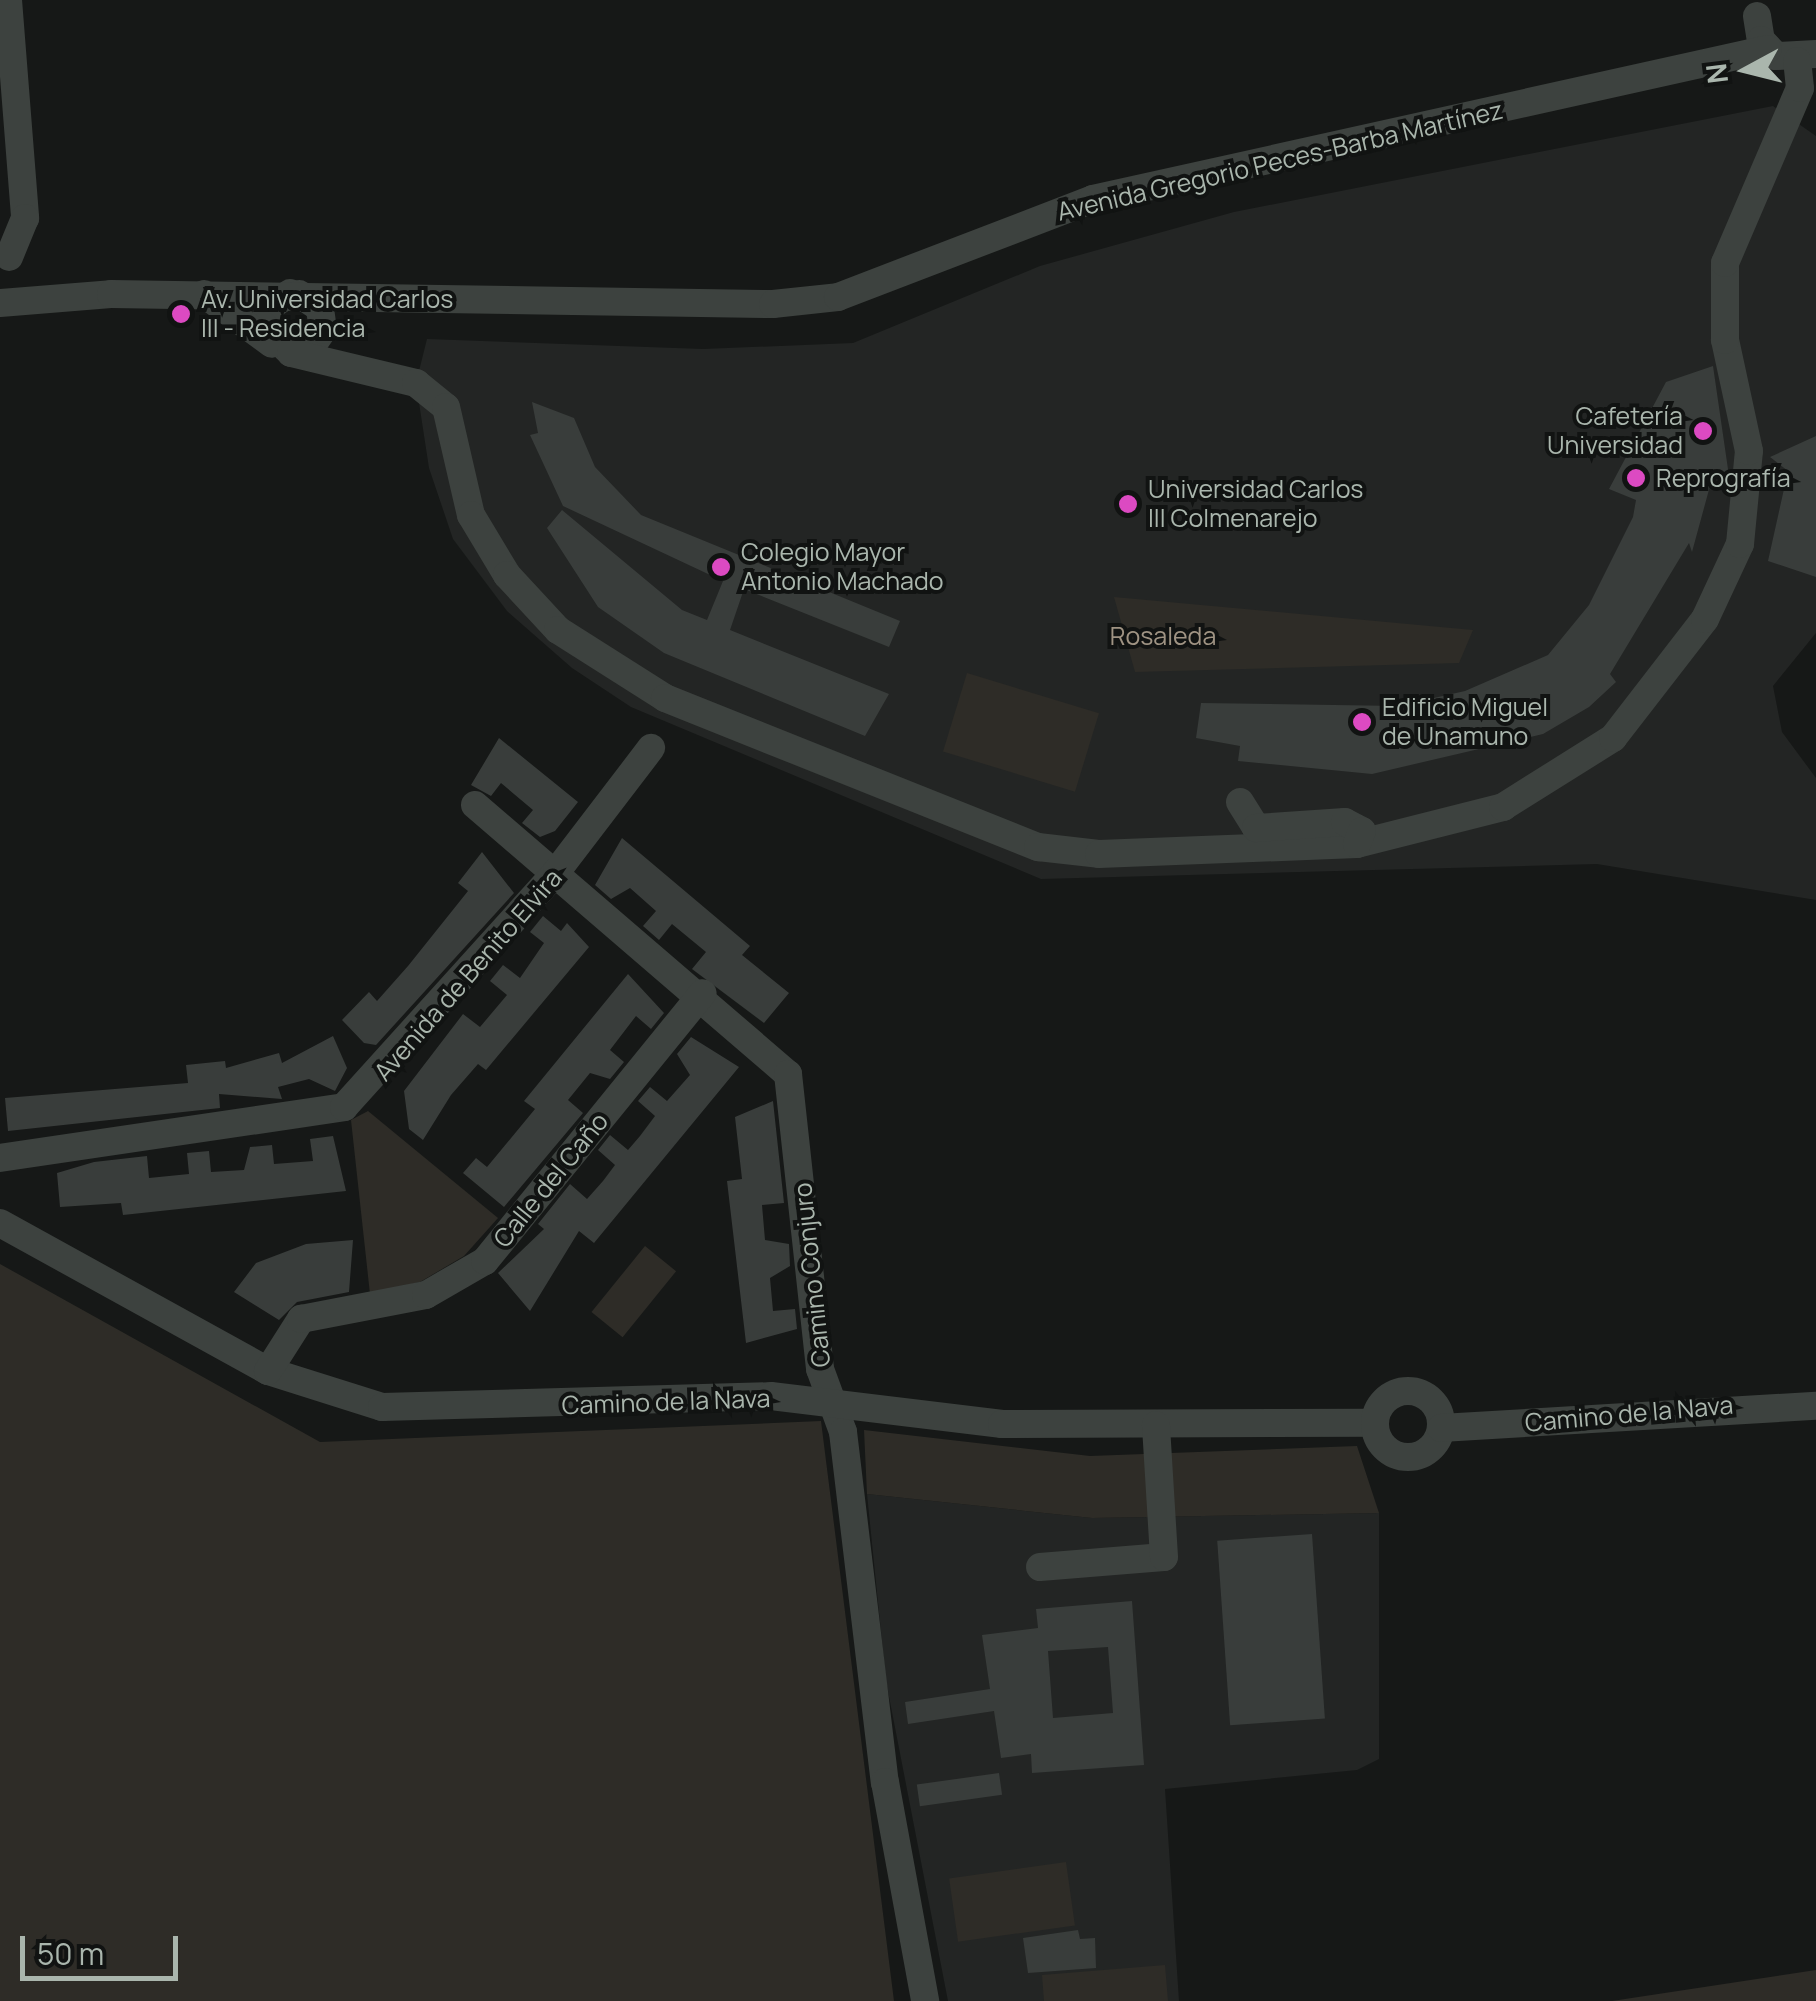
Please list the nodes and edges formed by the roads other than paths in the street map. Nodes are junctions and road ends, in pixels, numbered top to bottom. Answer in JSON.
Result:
{"nodes":[{"id":1,"x":8,"y":0,"type":"edge"},
{"id":2,"x":1761,"y":8,"type":"edge"},
{"id":3,"x":1768,"y":50,"type":"junction"},
{"id":4,"x":1731,"y":51,"type":"junction"},
{"id":5,"x":1806,"y":57,"type":"edge"},
{"id":6,"x":4,"y":256,"type":"edge"},
{"id":7,"x":203,"y":294,"type":"junction"},
{"id":8,"x":294,"y":294,"type":"junction"},
{"id":9,"x":30,"y":299,"type":"junction"},
{"id":10,"x":0,"y":303,"type":"edge"},
{"id":11,"x":329,"y":313,"type":"junction"},
{"id":12,"x":282,"y":349,"type":"junction"},
{"id":13,"x":355,"y":367,"type":"junction"},
{"id":14,"x":651,"y":748,"type":"dead end"},
{"id":15,"x":1240,"y":802,"type":"dead end"},
{"id":16,"x":474,"y":805,"type":"dead end"},
{"id":17,"x":1357,"y":844,"type":"junction"},
{"id":18,"x":558,"y":871,"type":"junction"},
{"id":19,"x":703,"y":993,"type":"junction"},
{"id":20,"x":0,"y":1158,"type":"edge"},
{"id":21,"x":0,"y":1224,"type":"edge"},
{"id":22,"x":268,"y":1371,"type":"junction"},
{"id":23,"x":829,"y":1400,"type":"junction"},
{"id":24,"x":1816,"y":1406,"type":"edge"},
{"id":25,"x":1375,"y":1424,"type":"junction"},
{"id":26,"x":1156,"y":1425,"type":"junction"},
{"id":27,"x":1441,"y":1428,"type":"junction"},
{"id":28,"x":1040,"y":1567,"type":"dead end"},
{"id":29,"x":925,"y":2001,"type":"edge"}],
"edges":[{"from":1,"to":6,"type":"street"},
{"from":2,"to":3,"type":"street"},
{"from":2,"to":4,"type":"street"},
{"from":3,"to":4,"type":"street","name":"Avenida Gregorio Peces-Barba Martínez"},
{"from":3,"to":5,"type":"street"},
{"from":4,"to":11,"type":"street","name":"Avenida Gregorio Peces-Barba Martínez"},
{"from":5,"to":17,"type":"street"},
{"from":6,"to":9,"type":"street"},
{"from":7,"to":8,"type":"street","name":"Avenida Gregorio Peces-Barba Martínez"},
{"from":7,"to":9,"type":"street","name":"Avenida Gregorio Peces-Barba Martínez"},
{"from":7,"to":12,"type":"street"},
{"from":8,"to":11,"type":"street","name":"Avenida Gregorio Peces-Barba Martínez"},
{"from":8,"to":12,"type":"street"},
{"from":9,"to":10,"type":"street","name":"Avenida Gregorio Peces-Barba Martínez"},
{"from":11,"to":12,"type":"street"},
{"from":11,"to":13,"type":"street"},
{"from":12,"to":13,"type":"street"},
{"from":13,"to":17,"type":"street"},
{"from":14,"to":18,"type":"street","name":"Avenida de Benito Elvira"},
{"from":15,"to":17,"type":"street"},
{"from":16,"to":18,"type":"street","name":"Camino Conjuro"},
{"from":18,"to":19,"type":"street","name":"Camino Conjuro"},
{"from":18,"to":20,"type":"street","name":"Avenida de Benito Elvira"},
{"from":19,"to":22,"type":"street","name":"Calle del Caño"},
{"from":19,"to":23,"type":"street","name":"Camino Conjuro"},
{"from":21,"to":22,"type":"street","name":"Camino de la Nava"},
{"from":22,"to":23,"type":"street","name":"Camino de la Nava"},
{"from":23,"to":26,"type":"street","name":"Camino de la Nava"},
{"from":23,"to":29,"type":"street","name":"Camino Conjuro"},
{"from":24,"to":27,"type":"street","name":"Camino de la Nava"},
{"from":25,"to":26,"type":"street","name":"Camino de la Nava"},
{"from":25,"to":27,"type":"street"},
{"from":25,"to":27,"type":"street"},
{"from":26,"to":28,"type":"street"}]}
